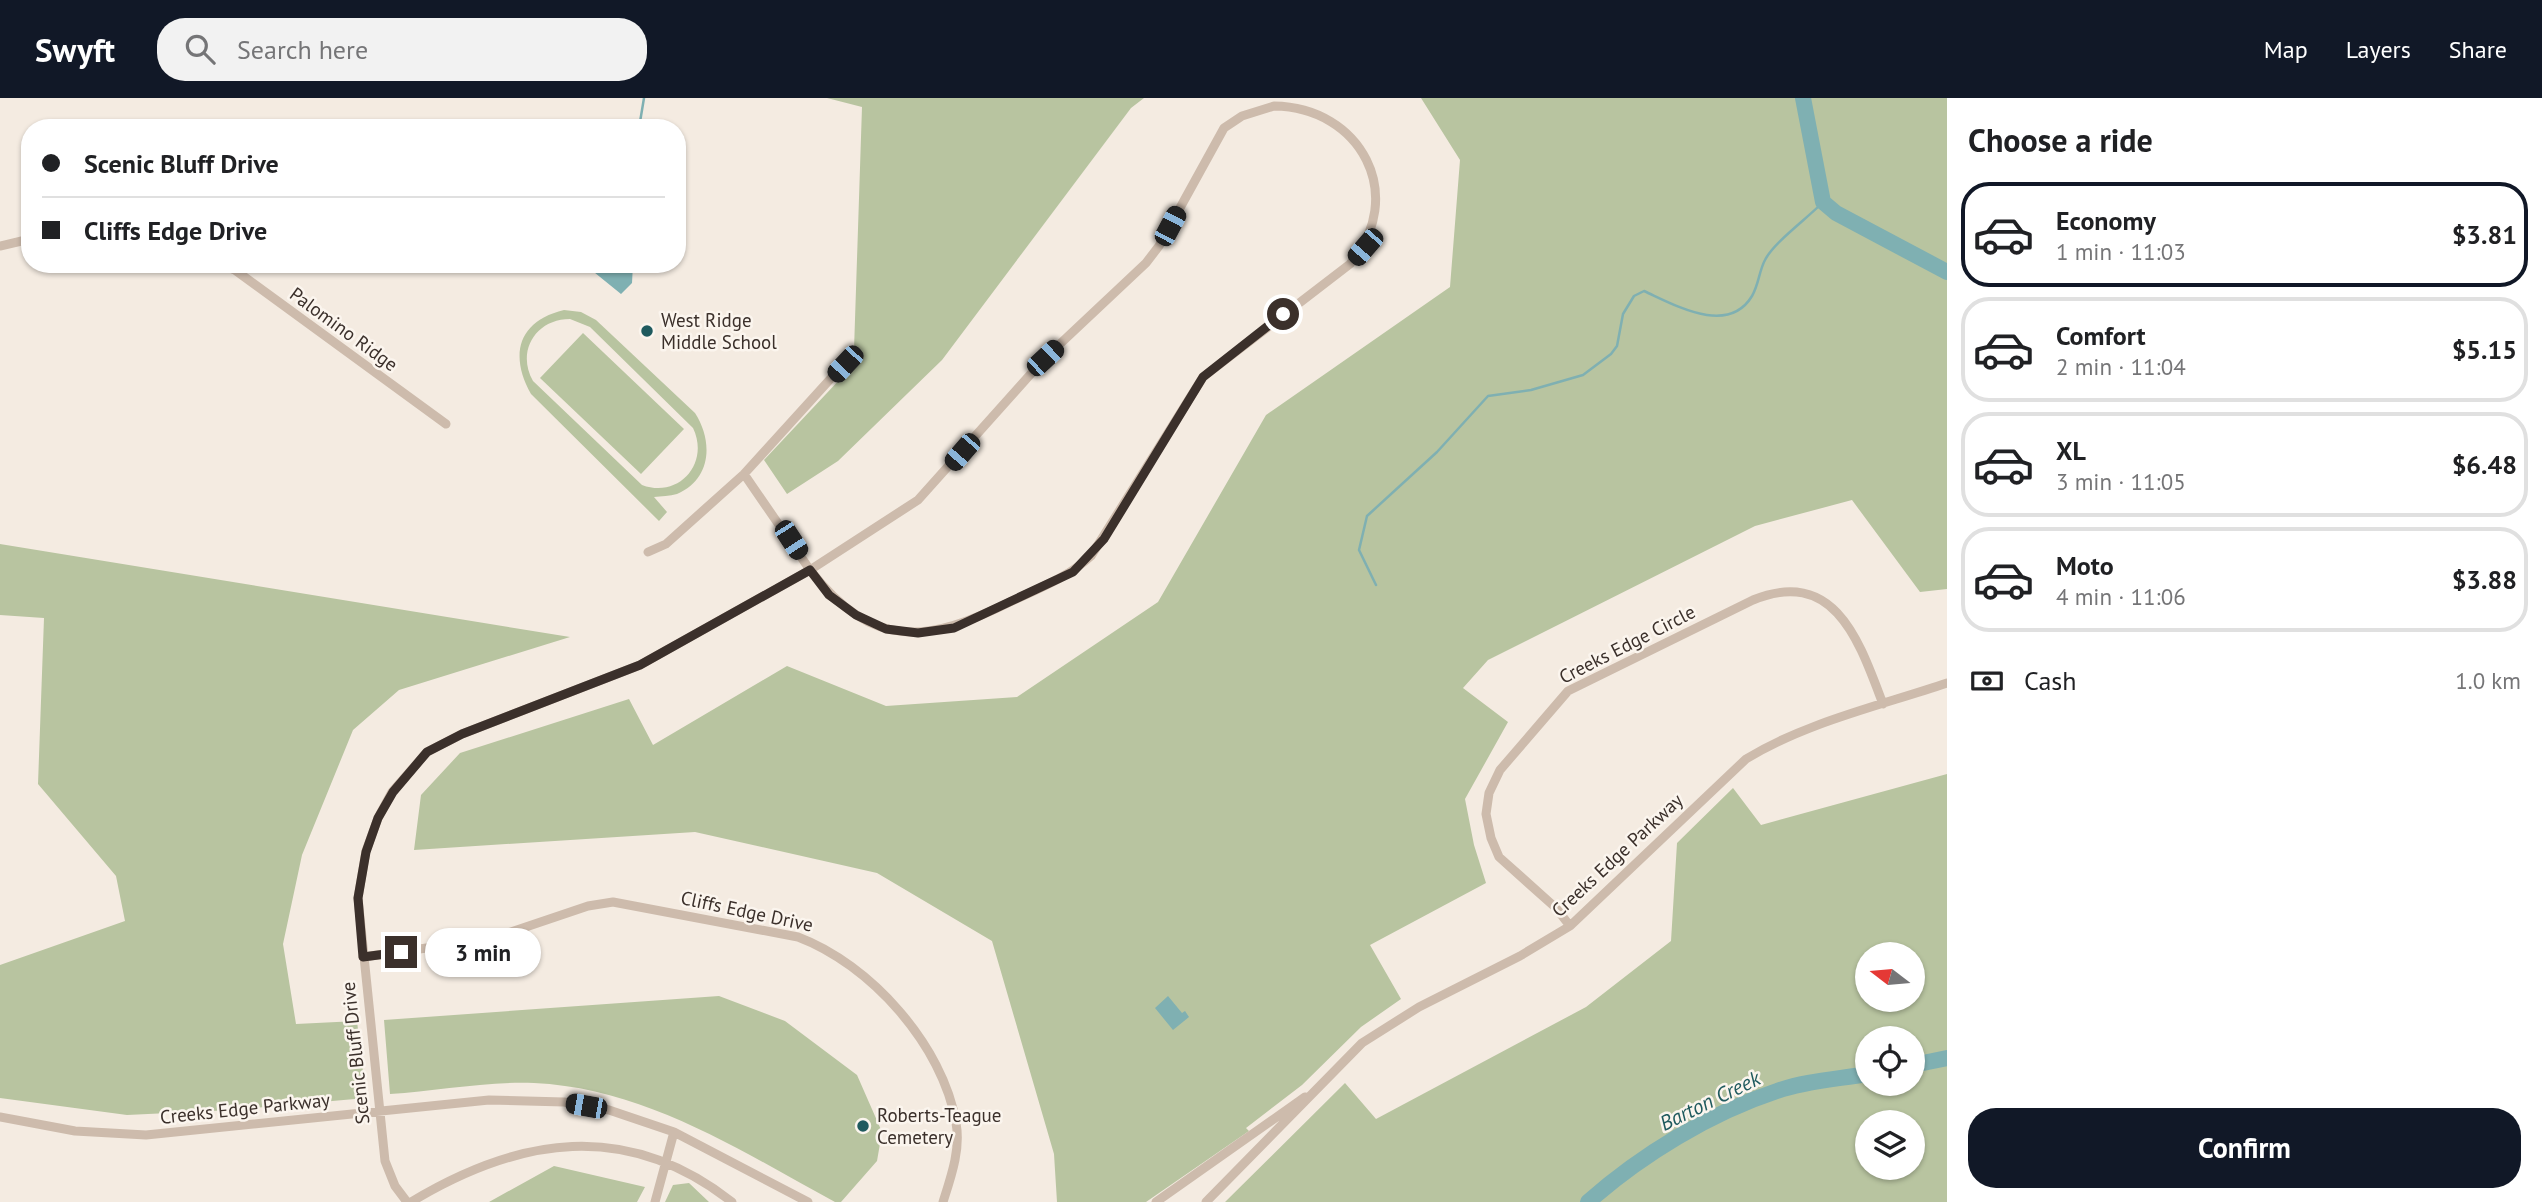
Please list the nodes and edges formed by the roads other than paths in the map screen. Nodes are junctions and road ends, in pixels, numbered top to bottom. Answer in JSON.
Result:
{"nodes":[{"id":1,"x":21,"y":241,"type":"edge"},
{"id":2,"x":0,"y":246,"type":"edge"},
{"id":3,"x":239,"y":273,"type":"edge"},
{"id":4,"x":853,"y":354,"type":"dead end"},
{"id":5,"x":446,"y":424,"type":"dead end"},
{"id":6,"x":744,"y":474,"type":"junction"},
{"id":7,"x":648,"y":552,"type":"dead end"},
{"id":8,"x":810,"y":570,"type":"junction"},
{"id":9,"x":1947,"y":683,"type":"edge"},
{"id":10,"x":1883,"y":704,"type":"junction"},
{"id":11,"x":1570,"y":926,"type":"junction"},
{"id":12,"x":363,"y":957,"type":"junction"},
{"id":13,"x":1327,"y":1082,"type":"junction"},
{"id":14,"x":379,"y":1112,"type":"junction"},
{"id":15,"x":0,"y":1117,"type":"edge"},
{"id":16,"x":674,"y":1132,"type":"junction"},
{"id":17,"x":665,"y":1164,"type":"junction"},
{"id":18,"x":409,"y":1202,"type":"edge"},
{"id":19,"x":655,"y":1202,"type":"edge"},
{"id":20,"x":732,"y":1202,"type":"edge"},
{"id":21,"x":808,"y":1202,"type":"edge"},
{"id":22,"x":943,"y":1202,"type":"edge"},
{"id":23,"x":1156,"y":1202,"type":"edge"},
{"id":24,"x":1206,"y":1202,"type":"edge"}],
"edges":[{"from":1,"to":2,"type":"street"},
{"from":3,"to":5,"type":"street","name":"Palomino Ridge"},
{"from":4,"to":6,"type":"street"},
{"from":6,"to":7,"type":"street"},
{"from":6,"to":8,"type":"street","name":"Scenic Bluff Drive"},
{"from":8,"to":8,"type":"street","name":"Scenic Bluff Drive"},
{"from":8,"to":12,"type":"street","name":"Scenic Bluff Drive"},
{"from":9,"to":10,"type":"street","name":"Creeks Edge Parkway"},
{"from":10,"to":11,"type":"street","name":"Creeks Edge Parkway"},
{"from":10,"to":11,"type":"street","name":"Creeks Edge Circle"},
{"from":11,"to":13,"type":"street","name":"Creeks Edge Parkway"},
{"from":12,"to":14,"type":"street","name":"Scenic Bluff Drive"},
{"from":12,"to":22,"type":"street","name":"Cliffs Edge Drive"},
{"from":13,"to":23,"type":"street","name":"Creeks Edge Parkway"},
{"from":13,"to":24,"type":"street","name":"Creeks Edge Parkway"},
{"from":14,"to":15,"type":"street","name":"Creeks Edge Parkway"},
{"from":14,"to":16,"type":"street","name":"Creeks Edge Parkway"},
{"from":14,"to":18,"type":"street","name":"Scenic Bluff Drive"},
{"from":16,"to":17,"type":"street"},
{"from":16,"to":21,"type":"street","name":"Creeks Edge Parkway"},
{"from":17,"to":18,"type":"street"},
{"from":17,"to":19,"type":"street"},
{"from":17,"to":20,"type":"street"}]}
